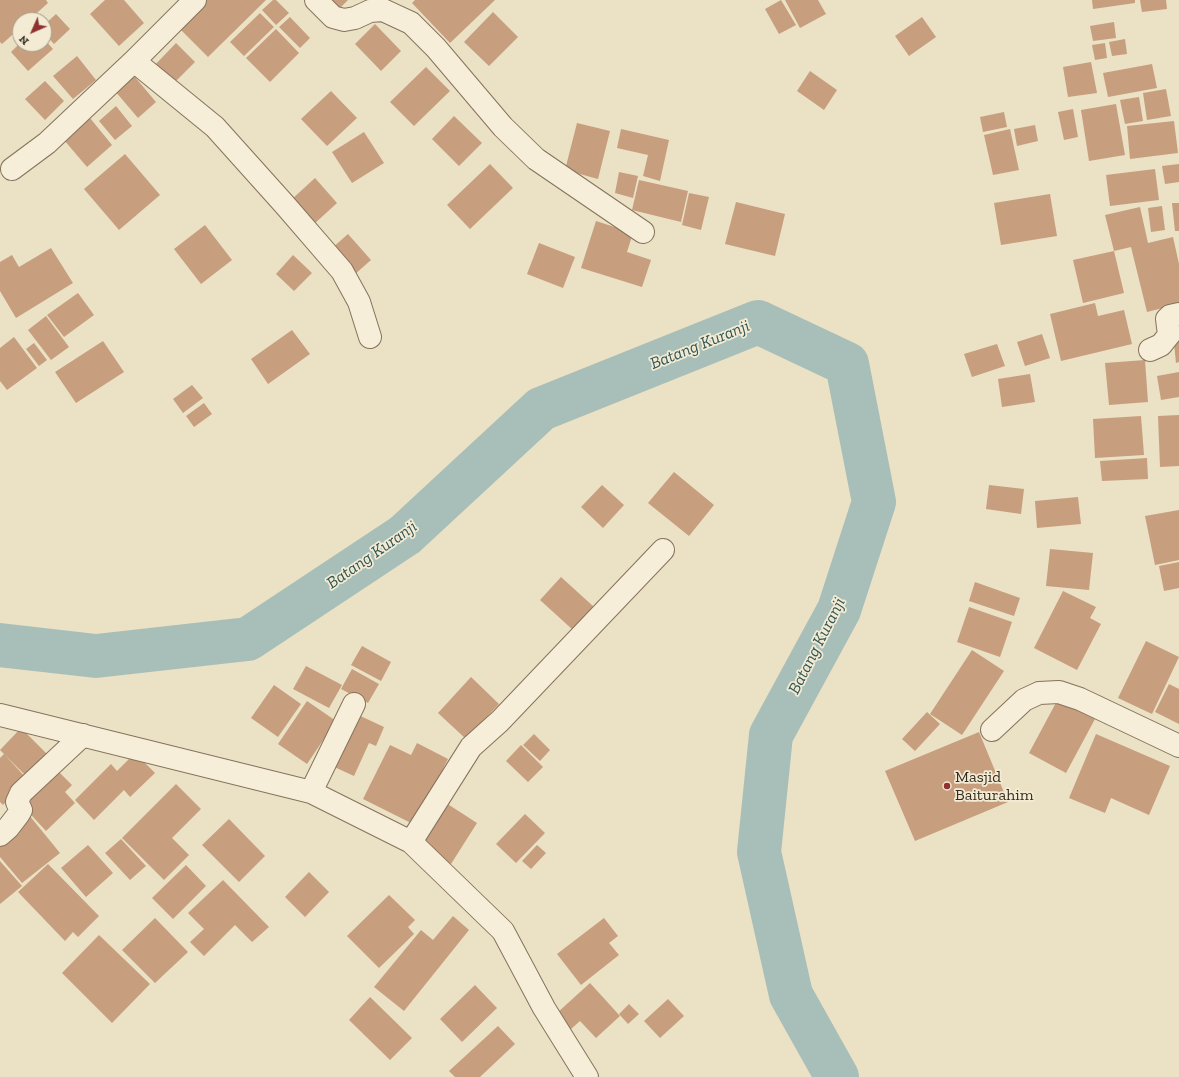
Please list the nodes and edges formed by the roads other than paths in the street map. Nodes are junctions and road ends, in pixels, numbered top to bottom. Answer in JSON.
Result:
{"nodes":[{"id":1,"x":195,"y":0,"type":"edge"},
{"id":2,"x":316,"y":0,"type":"edge"},
{"id":3,"x":134,"y":61,"type":"junction"},
{"id":4,"x":12,"y":169,"type":"dead end"},
{"id":5,"x":643,"y":232,"type":"dead end"},
{"id":6,"x":1179,"y":314,"type":"edge"},
{"id":7,"x":370,"y":338,"type":"dead end"},
{"id":8,"x":1150,"y":350,"type":"dead end"},
{"id":9,"x":663,"y":550,"type":"dead end"},
{"id":10,"x":354,"y":704,"type":"dead end"},
{"id":11,"x":0,"y":715,"type":"edge"},
{"id":12,"x":992,"y":730,"type":"dead end"},
{"id":13,"x":83,"y":735,"type":"junction"},
{"id":14,"x":1179,"y":746,"type":"edge"},
{"id":15,"x":311,"y":792,"type":"junction"},
{"id":16,"x":0,"y":835,"type":"edge"},
{"id":17,"x":411,"y":842,"type":"junction"},
{"id":18,"x":587,"y":1077,"type":"edge"}],
"edges":[{"from":1,"to":3,"type":"street"},
{"from":2,"to":5,"type":"street"},
{"from":3,"to":4,"type":"street"},
{"from":3,"to":7,"type":"street"},
{"from":6,"to":8,"type":"street"},
{"from":9,"to":17,"type":"street"},
{"from":10,"to":15,"type":"street"},
{"from":11,"to":13,"type":"street"},
{"from":12,"to":14,"type":"street"},
{"from":13,"to":15,"type":"street"},
{"from":13,"to":16,"type":"street"},
{"from":15,"to":17,"type":"street"},
{"from":17,"to":18,"type":"street"}]}
